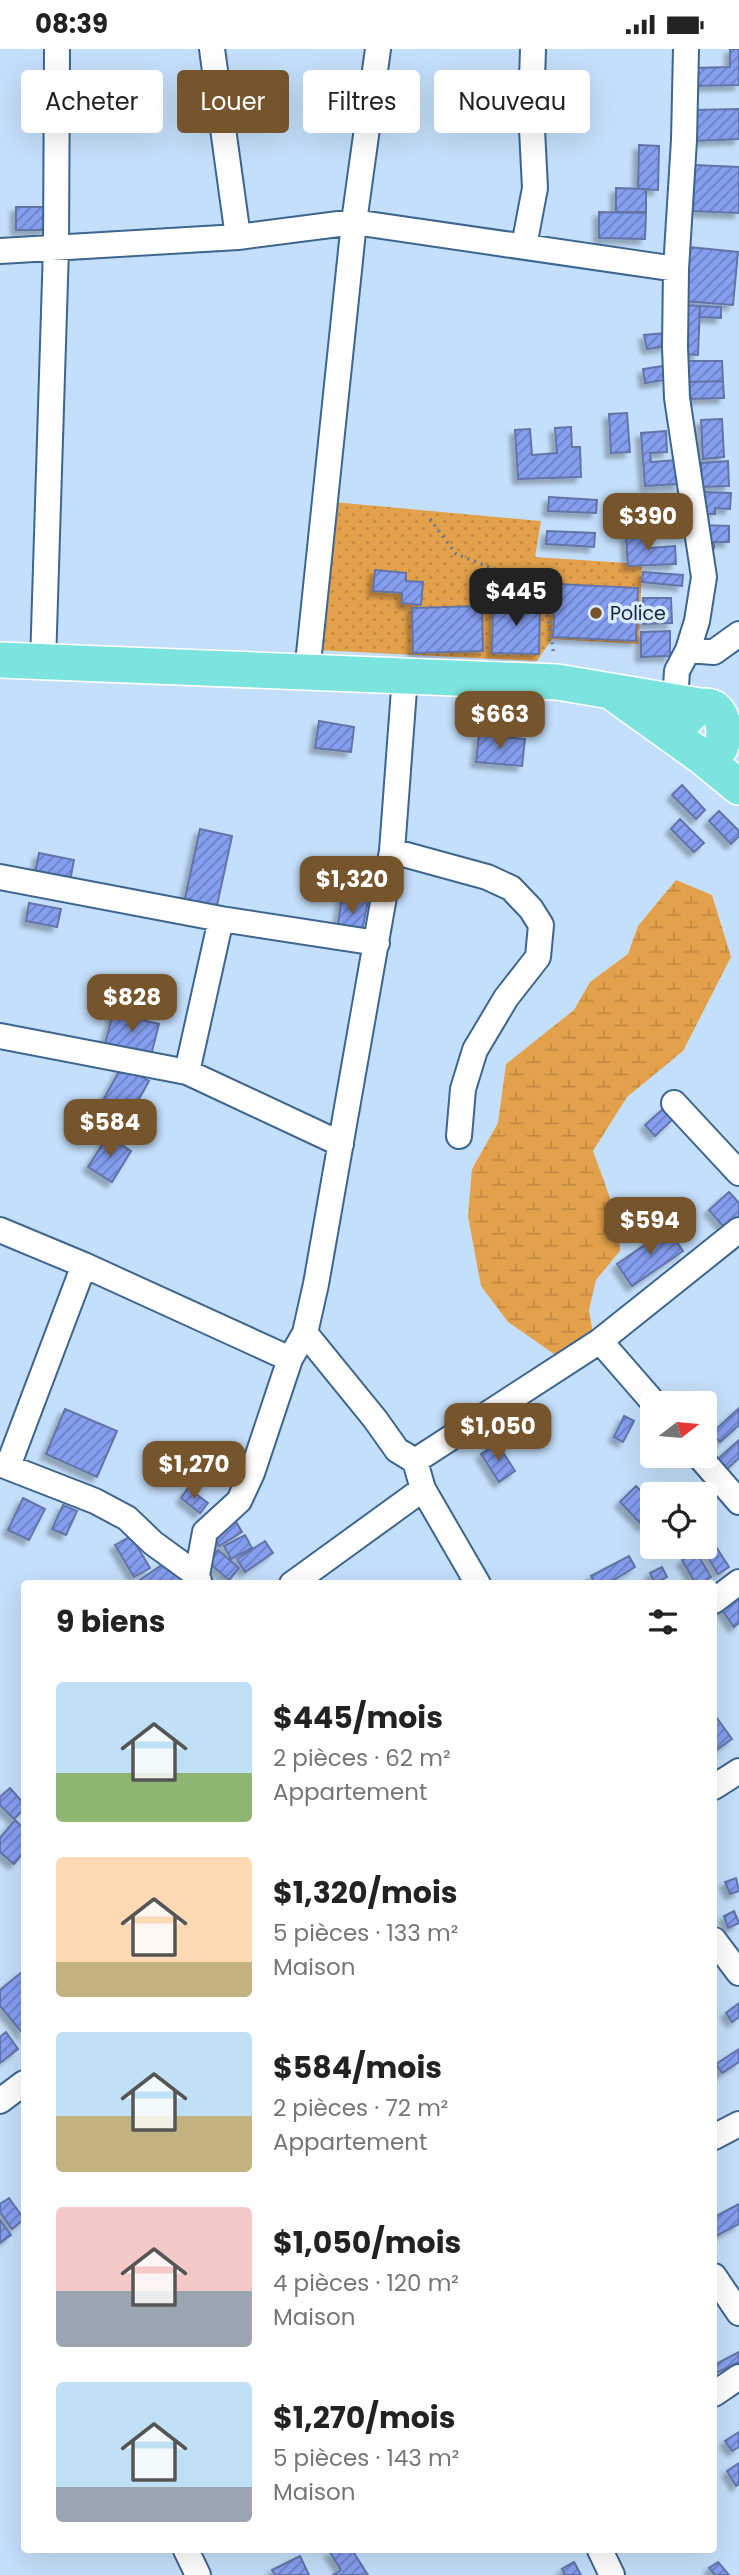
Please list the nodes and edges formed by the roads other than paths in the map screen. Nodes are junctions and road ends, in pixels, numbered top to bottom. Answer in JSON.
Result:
{"nodes":[{"id":1,"x":57,"y":49,"type":"edge"},
{"id":2,"x":212,"y":49,"type":"edge"},
{"id":3,"x":378,"y":49,"type":"edge"},
{"id":4,"x":533,"y":49,"type":"edge"},
{"id":5,"x":686,"y":49,"type":"edge"},
{"id":6,"x":355,"y":222,"type":"junction"},
{"id":7,"x":238,"y":237,"type":"junction"},
{"id":8,"x":524,"y":246,"type":"junction"},
{"id":9,"x":56,"y":248,"type":"junction"},
{"id":10,"x":0,"y":251,"type":"edge"},
{"id":11,"x":676,"y":269,"type":"junction"},
{"id":12,"x":739,"y":634,"type":"edge"},
{"id":13,"x":688,"y":650,"type":"junction"},
{"id":14,"x":0,"y":660,"type":"edge"},
{"id":15,"x":43,"y":663,"type":"junction"},
{"id":16,"x":307,"y":673,"type":"junction"},
{"id":17,"x":405,"y":676,"type":"junction"},
{"id":18,"x":612,"y":693,"type":"junction"},
{"id":19,"x":690,"y":704,"type":"junction"},
{"id":20,"x":715,"y":755,"type":"edge"},
{"id":21,"x":739,"y":787,"type":"edge"},
{"id":22,"x":392,"y":851,"type":"junction"},
{"id":23,"x":0,"y":877,"type":"edge"},
{"id":24,"x":221,"y":919,"type":"junction"},
{"id":25,"x":377,"y":943,"type":"junction"},
{"id":26,"x":0,"y":1036,"type":"edge"},
{"id":27,"x":187,"y":1072,"type":"junction"},
{"id":28,"x":674,"y":1103,"type":"dead end"},
{"id":29,"x":459,"y":1136,"type":"dead end"},
{"id":30,"x":341,"y":1144,"type":"junction"},
{"id":31,"x":739,"y":1173,"type":"edge"},
{"id":32,"x":0,"y":1230,"type":"edge"},
{"id":33,"x":739,"y":1230,"type":"edge"},
{"id":34,"x":84,"y":1265,"type":"junction"},
{"id":35,"x":305,"y":1333,"type":"junction"},
{"id":36,"x":600,"y":1341,"type":"junction"},
{"id":37,"x":290,"y":1359,"type":"junction"},
{"id":38,"x":644,"y":1391,"type":"edge"},
{"id":39,"x":415,"y":1461,"type":"junction"},
{"id":40,"x":4,"y":1465,"type":"edge"},
{"id":41,"x":709,"y":1468,"type":"edge"},
{"id":42,"x":423,"y":1489,"type":"junction"},
{"id":43,"x":739,"y":1502,"type":"edge"},
{"id":44,"x":199,"y":1580,"type":"edge"},
{"id":45,"x":298,"y":1580,"type":"edge"},
{"id":46,"x":476,"y":1580,"type":"edge"},
{"id":47,"x":739,"y":1582,"type":"edge"},
{"id":48,"x":717,"y":1599,"type":"edge"},
{"id":49,"x":739,"y":1771,"type":"edge"},
{"id":50,"x":717,"y":1785,"type":"edge"},
{"id":51,"x":717,"y":1944,"type":"edge"},
{"id":52,"x":739,"y":1973,"type":"edge"},
{"id":53,"x":21,"y":2085,"type":"edge"},
{"id":54,"x":0,"y":2101,"type":"edge"},
{"id":55,"x":739,"y":2124,"type":"edge"},
{"id":56,"x":717,"y":2135,"type":"edge"},
{"id":57,"x":717,"y":2280,"type":"edge"},
{"id":58,"x":739,"y":2313,"type":"edge"},
{"id":59,"x":739,"y":2377,"type":"edge"},
{"id":60,"x":717,"y":2392,"type":"edge"},
{"id":61,"x":187,"y":2553,"type":"edge"},
{"id":62,"x":601,"y":2553,"type":"edge"},
{"id":63,"x":198,"y":2575,"type":"edge"},
{"id":64,"x":612,"y":2575,"type":"edge"}],
"edges":[{"from":1,"to":9,"type":"street"},
{"from":2,"to":7,"type":"street"},
{"from":3,"to":6,"type":"street"},
{"from":4,"to":8,"type":"street"},
{"from":5,"to":11,"type":"street"},
{"from":6,"to":7,"type":"street"},
{"from":6,"to":8,"type":"street"},
{"from":6,"to":16,"type":"street"},
{"from":7,"to":9,"type":"street"},
{"from":8,"to":11,"type":"street"},
{"from":9,"to":10,"type":"street"},
{"from":9,"to":15,"type":"street"},
{"from":11,"to":13,"type":"street"},
{"from":12,"to":13,"type":"street"},
{"from":13,"to":19,"type":"street"},
{"from":14,"to":15,"type":"highway"},
{"from":15,"to":16,"type":"highway"},
{"from":16,"to":17,"type":"highway"},
{"from":17,"to":18,"type":"highway"},
{"from":17,"to":22,"type":"street"},
{"from":18,"to":19,"type":"highway"},
{"from":18,"to":20,"type":"highway"},
{"from":19,"to":20,"type":"highway"},
{"from":20,"to":21,"type":"highway"},
{"from":22,"to":25,"type":"street"},
{"from":22,"to":29,"type":"street"},
{"from":23,"to":24,"type":"street"},
{"from":24,"to":25,"type":"street"},
{"from":24,"to":27,"type":"street"},
{"from":25,"to":30,"type":"street"},
{"from":26,"to":27,"type":"street"},
{"from":27,"to":30,"type":"street"},
{"from":28,"to":31,"type":"street"},
{"from":30,"to":35,"type":"street"},
{"from":32,"to":34,"type":"street"},
{"from":33,"to":36,"type":"street"},
{"from":34,"to":37,"type":"street"},
{"from":34,"to":40,"type":"street"},
{"from":35,"to":37,"type":"street"},
{"from":35,"to":39,"type":"street"},
{"from":36,"to":38,"type":"street"},
{"from":36,"to":39,"type":"street"},
{"from":37,"to":44,"type":"street"},
{"from":39,"to":42,"type":"street"},
{"from":40,"to":44,"type":"street"},
{"from":41,"to":43,"type":"street"},
{"from":42,"to":45,"type":"street"},
{"from":42,"to":46,"type":"street"},
{"from":47,"to":48,"type":"street"},
{"from":49,"to":50,"type":"street"},
{"from":51,"to":52,"type":"street"},
{"from":53,"to":54,"type":"street"},
{"from":55,"to":56,"type":"street"},
{"from":57,"to":58,"type":"street"},
{"from":59,"to":60,"type":"street"},
{"from":61,"to":63,"type":"street"},
{"from":62,"to":64,"type":"street"}]}
